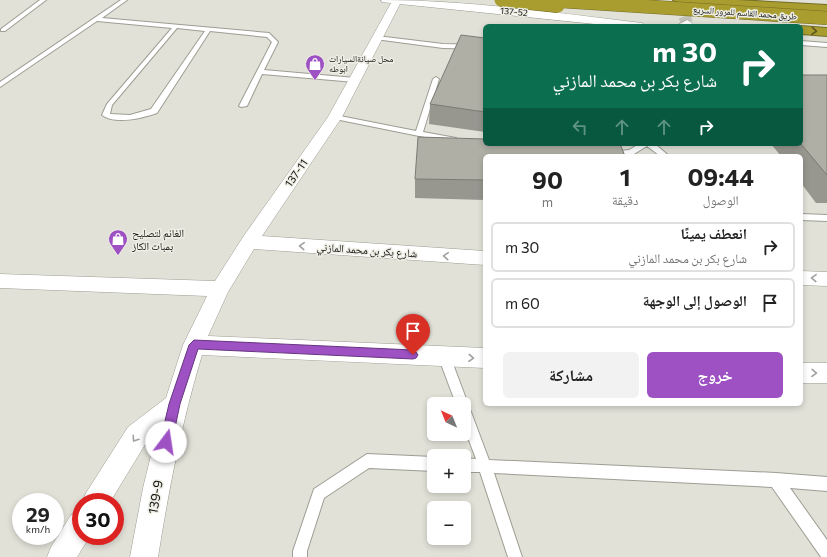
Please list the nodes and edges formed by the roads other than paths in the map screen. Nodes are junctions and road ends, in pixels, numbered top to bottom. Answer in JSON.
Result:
{"nodes":[{"id":1,"x":43,"y":0,"type":"edge"},
{"id":2,"x":124,"y":0,"type":"edge"},
{"id":3,"x":392,"y":0,"type":"edge"},
{"id":4,"x":501,"y":0,"type":"edge"},
{"id":5,"x":544,"y":0,"type":"edge"},
{"id":6,"x":679,"y":0,"type":"edge"},
{"id":7,"x":827,"y":9,"type":"edge"},
{"id":8,"x":827,"y":18,"type":"edge"},
{"id":9,"x":97,"y":19,"type":"junction"},
{"id":10,"x":625,"y":24,"type":"edge"},
{"id":11,"x":732,"y":24,"type":"edge"},
{"id":12,"x":176,"y":26,"type":"junction"},
{"id":13,"x":210,"y":29,"type":"junction"},
{"id":14,"x":3,"y":30,"type":"dead end"},
{"id":15,"x":803,"y":30,"type":"edge"},
{"id":16,"x":827,"y":32,"type":"edge"},
{"id":17,"x":377,"y":38,"type":"junction"},
{"id":18,"x":803,"y":43,"type":"edge"},
{"id":19,"x":827,"y":46,"type":"edge"},
{"id":20,"x":483,"y":48,"type":"edge"},
{"id":21,"x":260,"y":72,"type":"junction"},
{"id":22,"x":436,"y":79,"type":"dead end"},
{"id":23,"x":355,"y":80,"type":"junction"},
{"id":24,"x":0,"y":85,"type":"edge"},
{"id":25,"x":243,"y":106,"type":"dead end"},
{"id":26,"x":335,"y":117,"type":"junction"},
{"id":27,"x":419,"y":134,"type":"junction"},
{"id":28,"x":461,"y":141,"type":"edge"},
{"id":29,"x":642,"y":146,"type":"edge"},
{"id":30,"x":653,"y":146,"type":"edge"},
{"id":31,"x":604,"y":154,"type":"edge"},
{"id":32,"x":663,"y":154,"type":"edge"},
{"id":33,"x":803,"y":217,"type":"edge"},
{"id":34,"x":827,"y":218,"type":"edge"},
{"id":35,"x":249,"y":242,"type":"junction"},
{"id":36,"x":483,"y":258,"type":"edge"},
{"id":37,"x":803,"y":278,"type":"edge"},
{"id":38,"x":827,"y":279,"type":"edge"},
{"id":39,"x":0,"y":281,"type":"edge"},
{"id":40,"x":220,"y":289,"type":"junction"},
{"id":41,"x":194,"y":345,"type":"junction"},
{"id":42,"x":444,"y":356,"type":"junction"},
{"id":43,"x":483,"y":358,"type":"edge"},
{"id":44,"x":803,"y":373,"type":"edge"},
{"id":45,"x":827,"y":373,"type":"edge"},
{"id":46,"x":459,"y":397,"type":"edge"},
{"id":47,"x":175,"y":404,"type":"junction"},
{"id":48,"x":471,"y":429,"type":"edge"},
{"id":49,"x":427,"y":464,"type":"edge"},
{"id":50,"x":471,"y":465,"type":"edge"},
{"id":51,"x":485,"y":466,"type":"junction"},
{"id":52,"x":776,"y":480,"type":"junction"},
{"id":53,"x":827,"y":484,"type":"edge"},
{"id":54,"x":101,"y":493,"type":"edge"},
{"id":55,"x":72,"y":539,"type":"edge"},
{"id":56,"x":827,"y":553,"type":"edge"},
{"id":57,"x":61,"y":557,"type":"edge"},
{"id":58,"x":144,"y":557,"type":"edge"},
{"id":59,"x":300,"y":557,"type":"edge"},
{"id":60,"x":515,"y":557,"type":"edge"}],
"edges":[{"from":1,"to":14,"type":"lane"},
{"from":2,"to":9,"type":"lane"},
{"from":3,"to":10,"type":"street","name":"137-52"},
{"from":3,"to":17,"type":"street","name":"137-11"},
{"from":4,"to":11,"type":"highway","bridge":true},
{"from":5,"to":8,"type":"highway","name":"طريق محمد القاسم للمرور السريع","bridge":true},
{"from":6,"to":7,"type":"highway","name":"طريق محمد القاسم للمرور السريع"},
{"from":9,"to":12,"type":"lane"},
{"from":9,"to":24,"type":"lane"},
{"from":12,"to":13,"type":"lane"},
{"from":12,"to":13,"type":"lane"},
{"from":13,"to":21,"type":"lane"},
{"from":15,"to":16,"type":"highway","one_way":true},
{"from":17,"to":20,"type":"lane"},
{"from":17,"to":23,"type":"street","name":"137-11"},
{"from":18,"to":19,"type":"lane"},
{"from":21,"to":23,"type":"lane"},
{"from":21,"to":25,"type":"lane"},
{"from":22,"to":27,"type":"lane"},
{"from":23,"to":26,"type":"street","name":"137-11"},
{"from":26,"to":27,"type":"lane"},
{"from":26,"to":35,"type":"street","name":"137-11"},
{"from":27,"to":28,"type":"lane"},
{"from":29,"to":31,"type":"lane"},
{"from":30,"to":32,"type":"lane"},
{"from":33,"to":34,"type":"lane"},
{"from":36,"to":35,"type":"street","name":"شارع بكر بن محمد المازني","one_way":true},
{"from":35,"to":40,"type":"street","name":"137-11"},
{"from":38,"to":37,"type":"street","one_way":true},
{"from":39,"to":40,"type":"street"},
{"from":40,"to":41,"type":"street","name":"137-11"},
{"from":41,"to":42,"type":"street"},
{"from":41,"to":47,"type":"street","name":"139-9"},
{"from":42,"to":43,"type":"street","one_way":true},
{"from":42,"to":46,"type":"lane"},
{"from":44,"to":45,"type":"street","one_way":true},
{"from":47,"to":54,"type":"street","one_way":true},
{"from":47,"to":58,"type":"street","name":"139-9"},
{"from":48,"to":51,"type":"lane"},
{"from":49,"to":59,"type":"lane"},
{"from":50,"to":51,"type":"lane"},
{"from":51,"to":52,"type":"lane"},
{"from":51,"to":60,"type":"lane"},
{"from":52,"to":53,"type":"lane"},
{"from":52,"to":56,"type":"lane"},
{"from":55,"to":57,"type":"street"}]}
